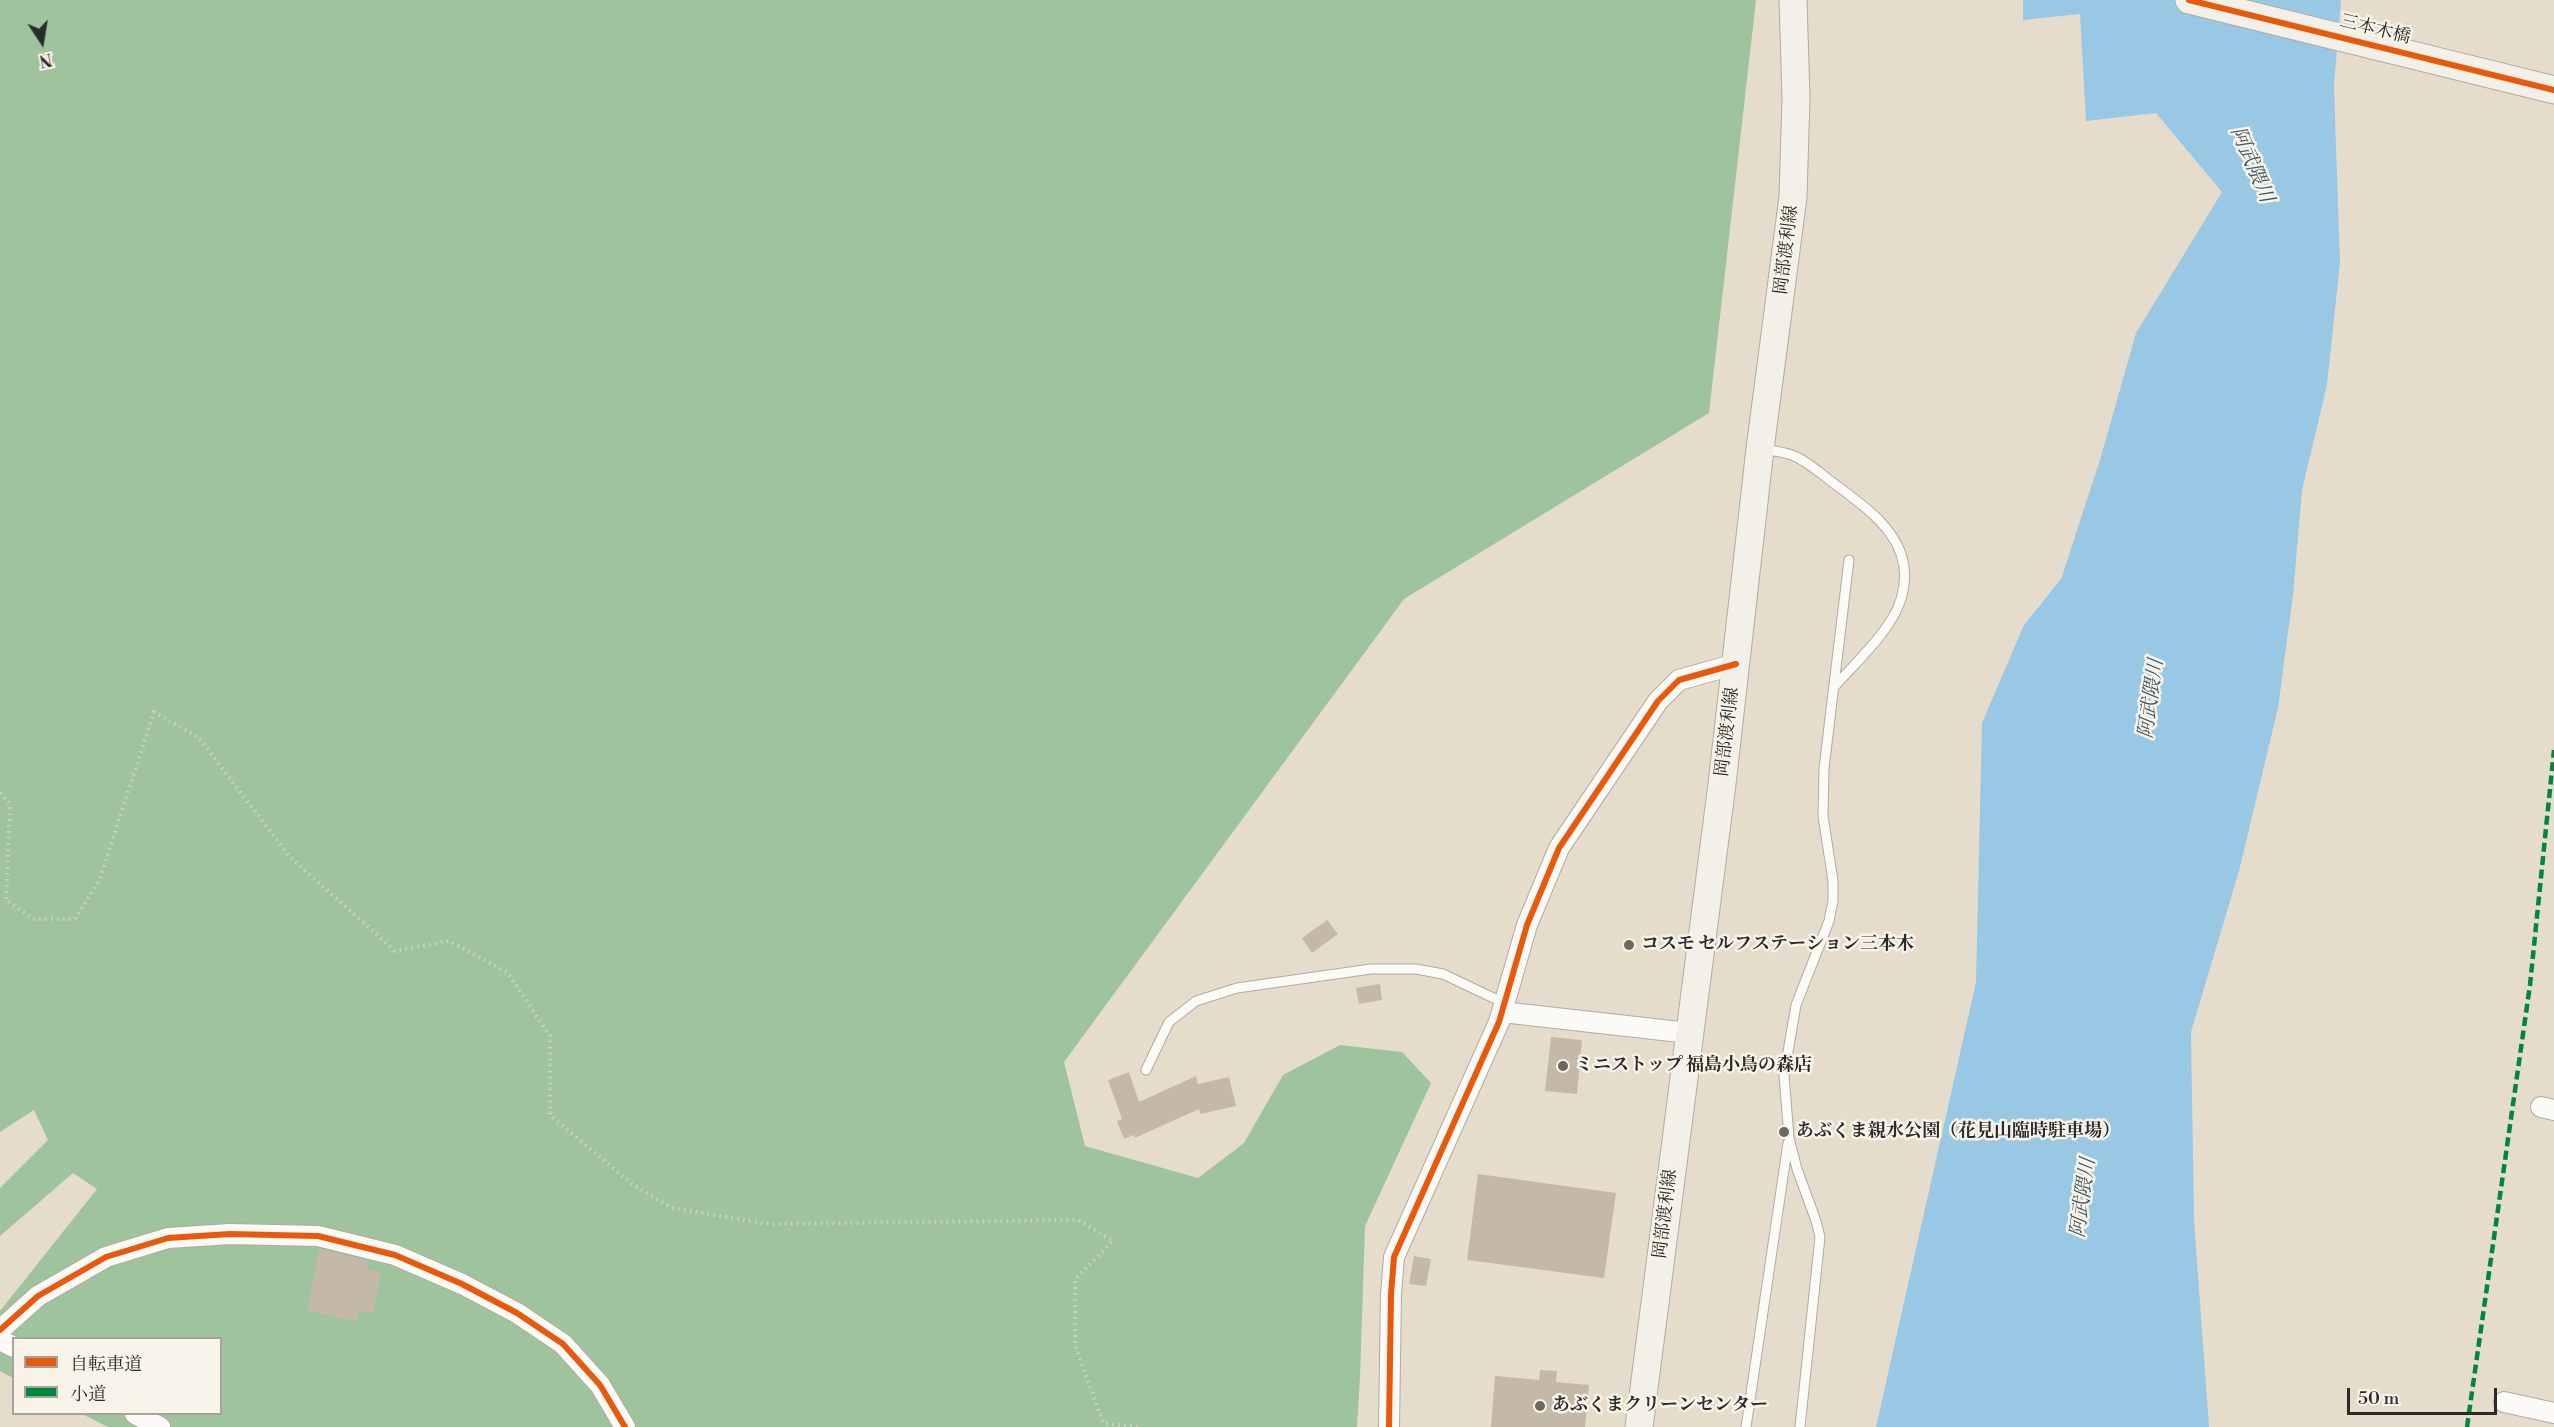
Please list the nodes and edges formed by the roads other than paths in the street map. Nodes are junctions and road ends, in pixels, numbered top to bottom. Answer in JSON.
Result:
{"nodes":[{"id":1,"x":1793,"y":0,"type":"edge"},
{"id":2,"x":2189,"y":0,"type":"edge"},
{"id":3,"x":2554,"y":90,"type":"edge"},
{"id":4,"x":1760,"y":449,"type":"junction"},
{"id":5,"x":1849,"y":560,"type":"dead end"},
{"id":6,"x":1736,"y":664,"type":"junction"},
{"id":7,"x":1834,"y":688,"type":"junction"},
{"id":8,"x":1503,"y":1008,"type":"junction"},
{"id":9,"x":1689,"y":1033,"type":"junction"},
{"id":10,"x":1146,"y":1070,"type":"dead end"},
{"id":11,"x":1789,"y":1137,"type":"junction"},
{"id":12,"x":0,"y":1329,"type":"edge"},
{"id":13,"x":2504,"y":1402,"type":"dead end"},
{"id":14,"x":2554,"y":1413,"type":"edge"},
{"id":15,"x":139,"y":1415,"type":"edge"},
{"id":16,"x":160,"y":1427,"type":"edge"},
{"id":17,"x":625,"y":1427,"type":"edge"},
{"id":18,"x":1389,"y":1427,"type":"edge"},
{"id":19,"x":1639,"y":1427,"type":"edge"},
{"id":20,"x":1746,"y":1427,"type":"edge"},
{"id":21,"x":1800,"y":1427,"type":"edge"}],
"edges":[{"from":1,"to":4,"type":"main road","name":"岡部渡利線"},
{"from":2,"to":3,"type":"main road","name":"三本木橋"},
{"from":4,"to":6,"type":"main road","name":"岡部渡利線"},
{"from":4,"to":7,"type":"lane"},
{"from":5,"to":7,"type":"lane"},
{"from":6,"to":8,"type":"street"},
{"from":6,"to":9,"type":"main road","name":"岡部渡利線"},
{"from":7,"to":11,"type":"lane"},
{"from":8,"to":9,"type":"street"},
{"from":8,"to":10,"type":"lane"},
{"from":8,"to":18,"type":"street"},
{"from":9,"to":19,"type":"main road","name":"岡部渡利線"},
{"from":11,"to":20,"type":"lane"},
{"from":11,"to":21,"type":"lane"},
{"from":12,"to":17,"type":"street"},
{"from":13,"to":14,"type":"street"},
{"from":15,"to":16,"type":"street"}]}
